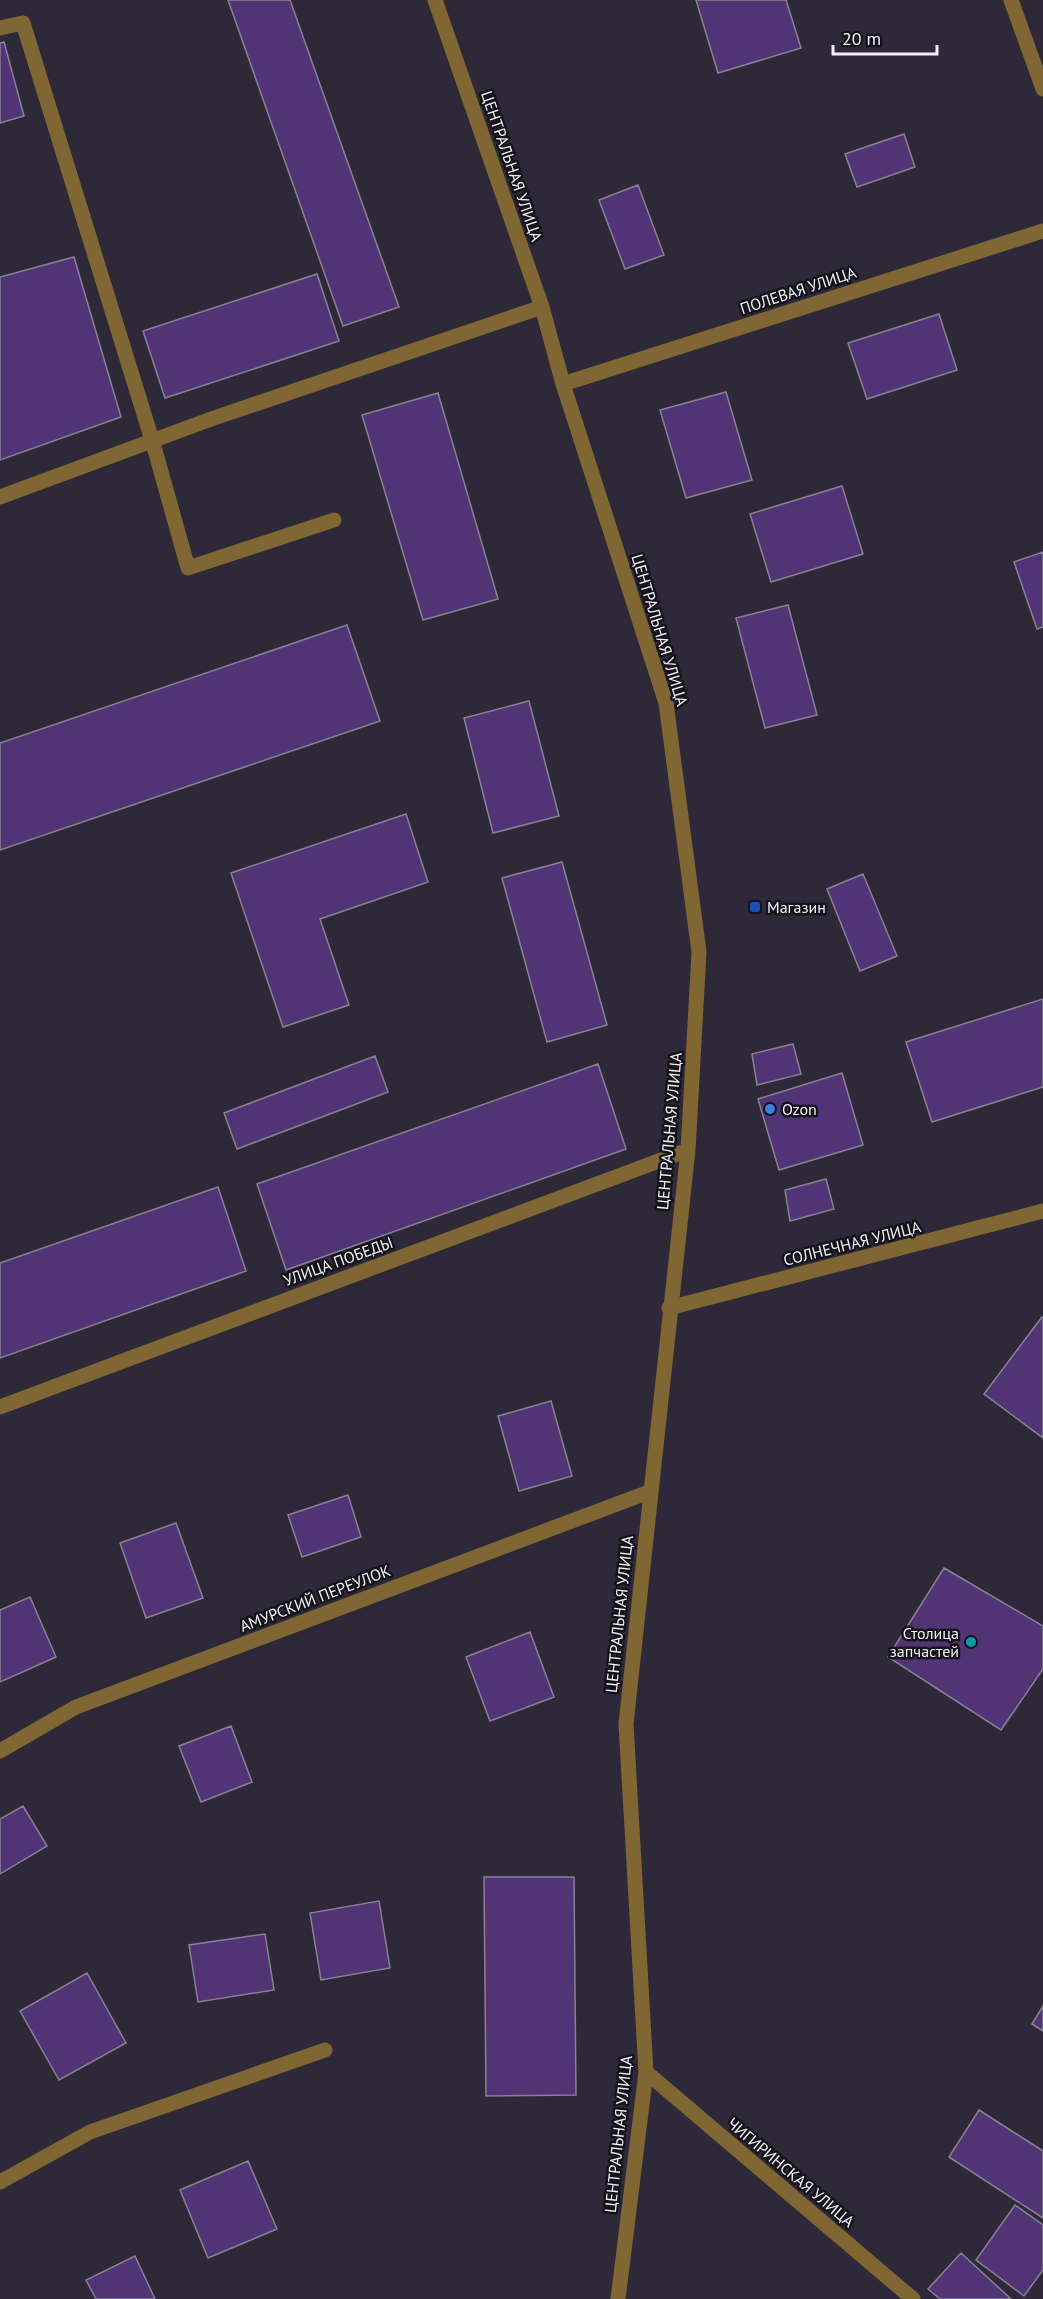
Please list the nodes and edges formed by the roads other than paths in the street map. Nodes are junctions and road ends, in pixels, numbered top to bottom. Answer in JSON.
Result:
{"nodes":[{"id":1,"x":435,"y":0,"type":"edge"},
{"id":2,"x":1011,"y":0,"type":"edge"},
{"id":3,"x":0,"y":28,"type":"edge"},
{"id":4,"x":1043,"y":89,"type":"edge"},
{"id":5,"x":1043,"y":231,"type":"edge"},
{"id":6,"x":542,"y":307,"type":"junction"},
{"id":7,"x":563,"y":384,"type":"junction"},
{"id":8,"x":153,"y":443,"type":"junction"},
{"id":9,"x":0,"y":496,"type":"edge"},
{"id":10,"x":334,"y":520,"type":"dead end"},
{"id":11,"x":688,"y":1150,"type":"junction"},
{"id":12,"x":1043,"y":1211,"type":"edge"},
{"id":13,"x":669,"y":1308,"type":"junction"},
{"id":14,"x":0,"y":1407,"type":"edge"},
{"id":15,"x":649,"y":1492,"type":"junction"},
{"id":16,"x":0,"y":1751,"type":"edge"},
{"id":17,"x":325,"y":2050,"type":"dead end"},
{"id":18,"x":646,"y":2072,"type":"junction"},
{"id":19,"x":0,"y":2182,"type":"edge"},
{"id":20,"x":618,"y":2299,"type":"edge"},
{"id":21,"x":913,"y":2299,"type":"edge"}],
"edges":[{"from":1,"to":6,"type":"street","name":"ЦЕНТРАЛЬНАЯ УЛИЦА"},
{"from":2,"to":4,"type":"street"},
{"from":3,"to":8,"type":"street"},
{"from":5,"to":7,"type":"street","name":"ПОЛЕВАЯ УЛИЦА"},
{"from":6,"to":7,"type":"street","name":"ЦЕНТРАЛЬНАЯ УЛИЦА"},
{"from":6,"to":8,"type":"street"},
{"from":7,"to":11,"type":"street","name":"ЦЕНТРАЛЬНАЯ УЛИЦА"},
{"from":8,"to":9,"type":"street"},
{"from":8,"to":10,"type":"street"},
{"from":11,"to":13,"type":"street","name":"ЦЕНТРАЛЬНАЯ УЛИЦА"},
{"from":11,"to":14,"type":"street","name":"УЛИЦА ПОБЕДЫ"},
{"from":12,"to":13,"type":"street","name":"СОЛНЕЧНАЯ УЛИЦА"},
{"from":13,"to":15,"type":"street","name":"ЦЕНТРАЛЬНАЯ УЛИЦА"},
{"from":15,"to":16,"type":"street","name":"АМУРСКИЙ ПЕРЕУЛОК"},
{"from":15,"to":18,"type":"street","name":"ЦЕНТРАЛЬНАЯ УЛИЦА"},
{"from":17,"to":19,"type":"street"},
{"from":18,"to":20,"type":"street","name":"ЦЕНТРАЛЬНАЯ УЛИЦА"},
{"from":18,"to":21,"type":"street","name":"ЧИГИРИНСКАЯ УЛИЦА"}]}
